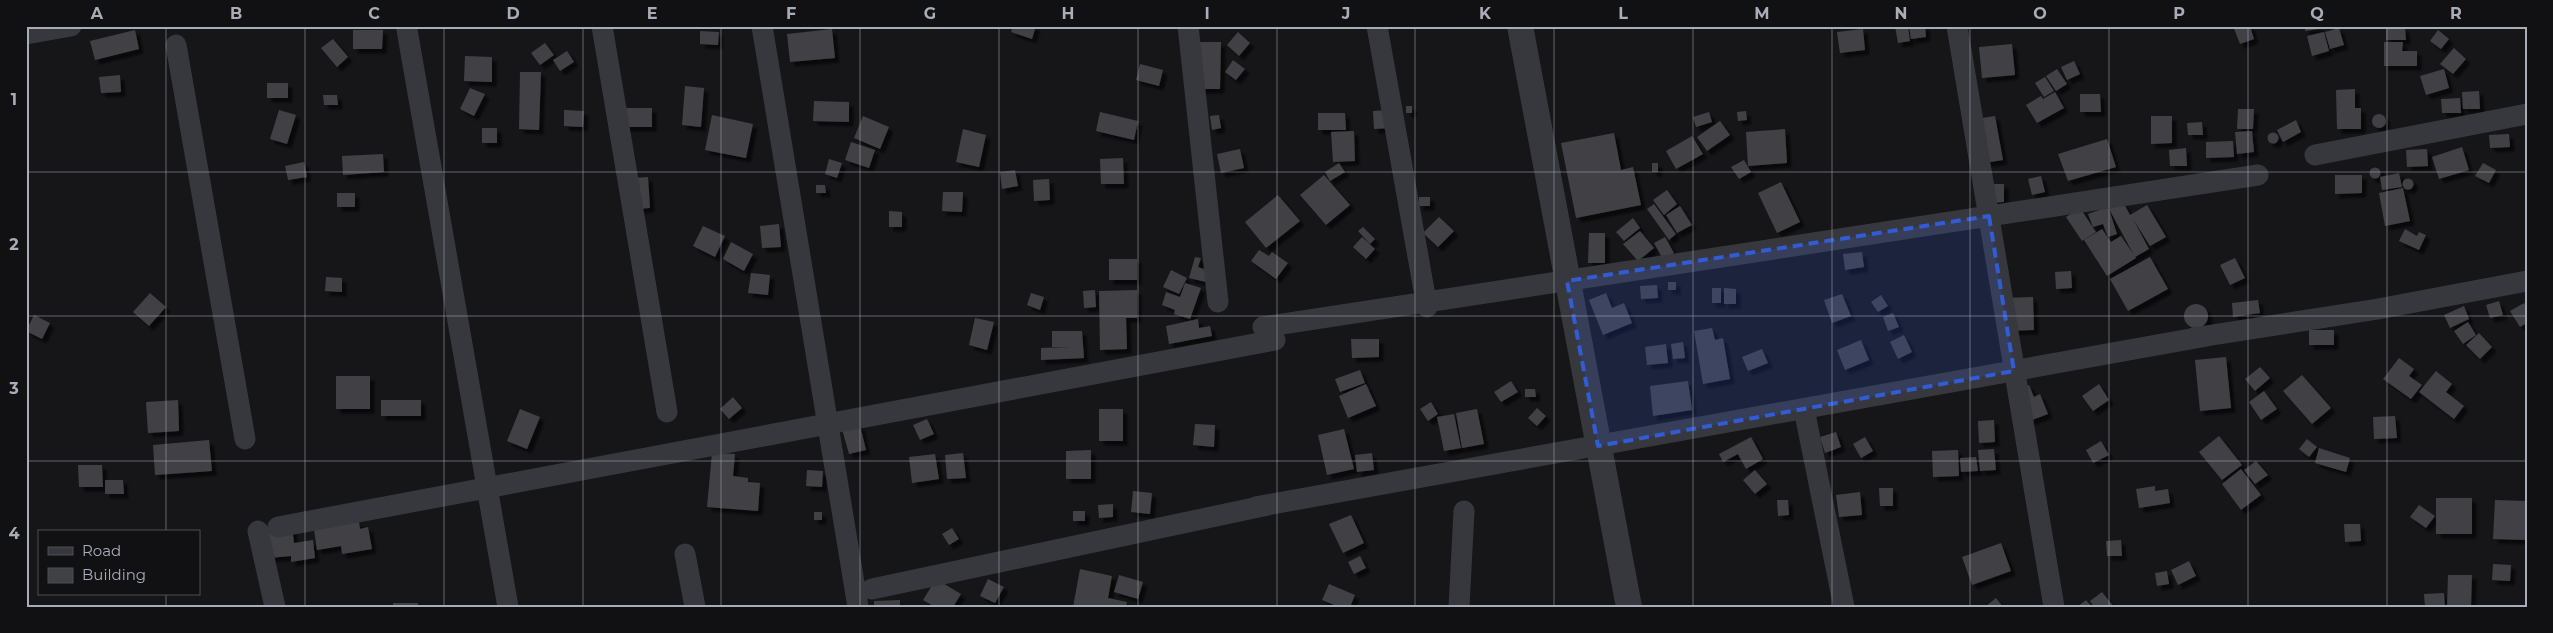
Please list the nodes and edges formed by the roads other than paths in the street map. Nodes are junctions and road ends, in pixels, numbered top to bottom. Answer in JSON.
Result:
{"nodes":[{"id":1,"x":71,"y":26,"type":"edge"},
{"id":2,"x":602,"y":26,"type":"edge"},
{"id":3,"x":762,"y":26,"type":"edge"},
{"id":4,"x":1188,"y":26,"type":"edge"},
{"id":5,"x":1377,"y":26,"type":"edge"},
{"id":6,"x":1520,"y":26,"type":"edge"},
{"id":7,"x":1957,"y":26,"type":"edge"},
{"id":8,"x":407,"y":30,"type":"dead end"},
{"id":9,"x":26,"y":34,"type":"edge"},
{"id":10,"x":176,"y":45,"type":"dead end"},
{"id":11,"x":2527,"y":114,"type":"edge"},
{"id":12,"x":2315,"y":155,"type":"dead end"},
{"id":13,"x":2258,"y":175,"type":"dead end"},
{"id":14,"x":2527,"y":281,"type":"edge"},
{"id":15,"x":1218,"y":302,"type":"dead end"},
{"id":16,"x":1427,"y":307,"type":"dead end"},
{"id":17,"x":2208,"y":336,"type":"junction"},
{"id":18,"x":2173,"y":342,"type":"dead end"},
{"id":19,"x":1804,"y":409,"type":"junction"},
{"id":20,"x":667,"y":412,"type":"dead end"},
{"id":21,"x":245,"y":440,"type":"dead end"},
{"id":22,"x":1277,"y":503,"type":"junction"},
{"id":23,"x":1255,"y":507,"type":"dead end"},
{"id":24,"x":1464,"y":511,"type":"dead end"},
{"id":25,"x":685,"y":554,"type":"dead end"},
{"id":26,"x":872,"y":589,"type":"dead end"},
{"id":27,"x":275,"y":607,"type":"edge"},
{"id":28,"x":508,"y":607,"type":"edge"},
{"id":29,"x":695,"y":607,"type":"edge"},
{"id":30,"x":858,"y":607,"type":"edge"},
{"id":31,"x":1459,"y":607,"type":"edge"},
{"id":32,"x":1629,"y":607,"type":"edge"},
{"id":33,"x":1844,"y":607,"type":"edge"},
{"id":34,"x":2054,"y":607,"type":"edge"}],
"edges":[{"from":1,"to":9,"type":"street"},
{"from":2,"to":20,"type":"street"},
{"from":3,"to":30,"type":"street"},
{"from":4,"to":15,"type":"street"},
{"from":5,"to":16,"type":"street"},
{"from":6,"to":32,"type":"street"},
{"from":7,"to":34,"type":"street"},
{"from":8,"to":28,"type":"street"},
{"from":10,"to":21,"type":"street"},
{"from":11,"to":12,"type":"street"},
{"from":13,"to":27,"type":"street"},
{"from":14,"to":17,"type":"street"},
{"from":17,"to":18,"type":"street"},
{"from":17,"to":19,"type":"street"},
{"from":19,"to":22,"type":"street"},
{"from":19,"to":33,"type":"street"},
{"from":22,"to":23,"type":"street"},
{"from":22,"to":26,"type":"street"},
{"from":24,"to":31,"type":"street"},
{"from":25,"to":29,"type":"street"}]}
